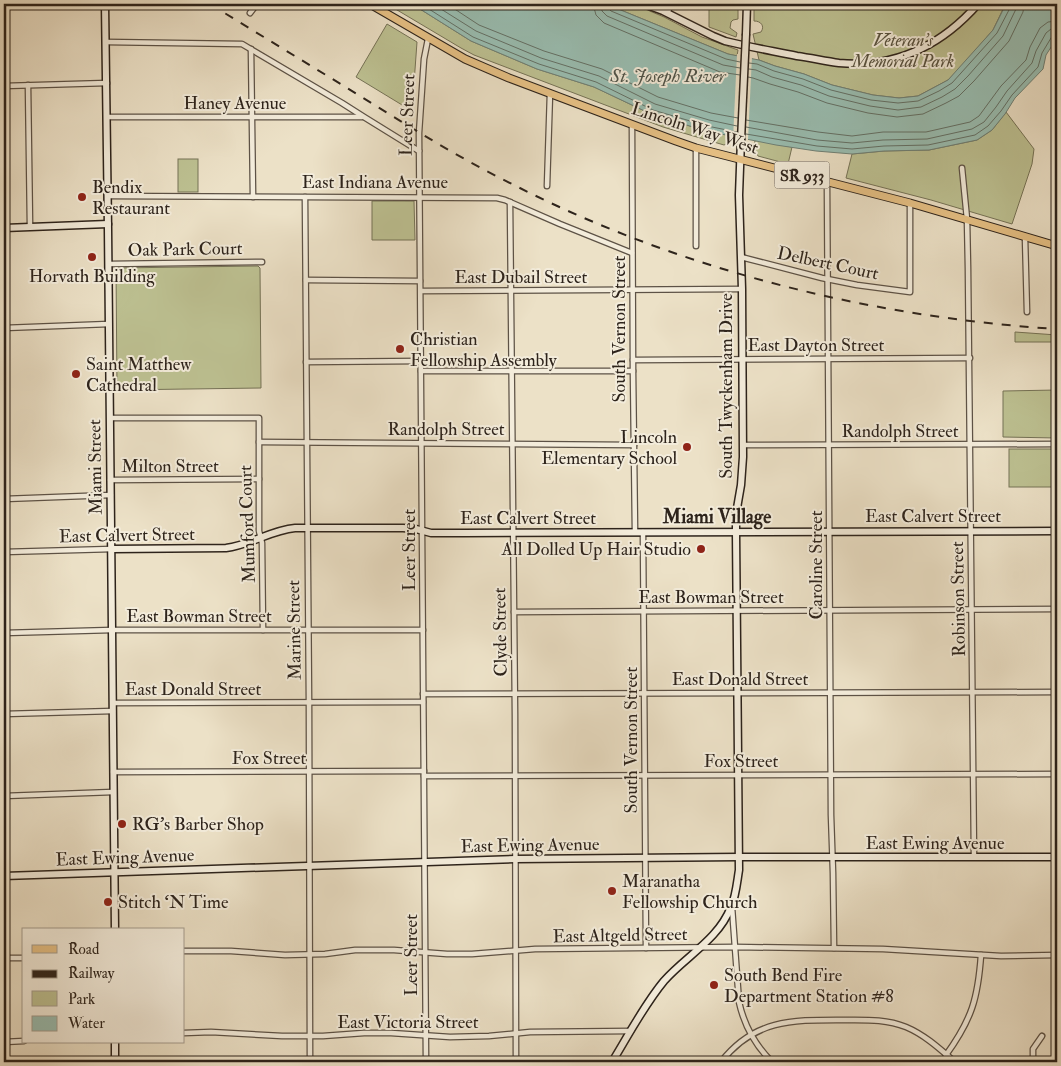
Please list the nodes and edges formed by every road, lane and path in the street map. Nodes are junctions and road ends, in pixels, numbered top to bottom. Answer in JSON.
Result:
{"nodes":[{"id":1,"x":105,"y":4,"type":"edge"},
{"id":2,"x":257,"y":4,"type":"edge"},
{"id":3,"x":370,"y":4,"type":"edge"},
{"id":4,"x":644,"y":4,"type":"edge"},
{"id":5,"x":670,"y":4,"type":"edge"},
{"id":6,"x":746,"y":4,"type":"edge"},
{"id":7,"x":978,"y":4,"type":"edge"},
{"id":8,"x":250,"y":13,"type":"dead end"},
{"id":9,"x":667,"y":13,"type":"junction"},
{"id":10,"x":428,"y":39,"type":"junction"},
{"id":11,"x":106,"y":42,"type":"junction"},
{"id":12,"x":251,"y":48,"type":"junction"},
{"id":13,"x":107,"y":83,"type":"junction"},
{"id":14,"x":28,"y":85,"type":"junction"},
{"id":15,"x":4,"y":86,"type":"edge"},
{"id":16,"x":550,"y":93,"type":"junction"},
{"id":17,"x":107,"y":116,"type":"junction"},
{"id":18,"x":252,"y":117,"type":"junction"},
{"id":19,"x":364,"y":117,"type":"junction"},
{"id":20,"x":632,"y":125,"type":"junction"},
{"id":21,"x":696,"y":148,"type":"junction"},
{"id":22,"x":419,"y":151,"type":"junction"},
{"id":23,"x":740,"y":159,"type":"junction"},
{"id":24,"x":962,"y":168,"type":"dead end"},
{"id":25,"x":827,"y":182,"type":"junction"},
{"id":26,"x":547,"y":186,"type":"dead end"},
{"id":27,"x":108,"y":196,"type":"junction"},
{"id":28,"x":253,"y":197,"type":"junction"},
{"id":29,"x":304,"y":197,"type":"junction"},
{"id":30,"x":419,"y":198,"type":"junction"},
{"id":31,"x":510,"y":202,"type":"junction"},
{"id":32,"x":910,"y":203,"type":"junction"},
{"id":33,"x":967,"y":219,"type":"junction"},
{"id":34,"x":108,"y":224,"type":"junction"},
{"id":35,"x":30,"y":227,"type":"junction"},
{"id":36,"x":4,"y":228,"type":"edge"},
{"id":37,"x":1025,"y":237,"type":"junction"},
{"id":38,"x":696,"y":246,"type":"dead end"},
{"id":39,"x":1057,"y":246,"type":"edge"},
{"id":40,"x":632,"y":253,"type":"junction"},
{"id":41,"x":741,"y":257,"type":"junction"},
{"id":42,"x":262,"y":262,"type":"dead end"},
{"id":43,"x":109,"y":264,"type":"junction"},
{"id":44,"x":827,"y":279,"type":"junction"},
{"id":45,"x":306,"y":280,"type":"junction"},
{"id":46,"x":420,"y":281,"type":"junction"},
{"id":47,"x":742,"y":288,"type":"junction"},
{"id":48,"x":511,"y":290,"type":"junction"},
{"id":49,"x":632,"y":290,"type":"junction"},
{"id":50,"x":421,"y":291,"type":"junction"},
{"id":51,"x":1027,"y":312,"type":"dead end"},
{"id":52,"x":109,"y":324,"type":"junction"},
{"id":53,"x":4,"y":328,"type":"edge"},
{"id":54,"x":970,"y":358,"type":"junction"},
{"id":55,"x":742,"y":359,"type":"junction"},
{"id":56,"x":828,"y":359,"type":"junction"},
{"id":57,"x":633,"y":360,"type":"junction"},
{"id":58,"x":421,"y":361,"type":"junction"},
{"id":59,"x":306,"y":362,"type":"junction"},
{"id":60,"x":421,"y":371,"type":"junction"},
{"id":61,"x":511,"y":371,"type":"junction"},
{"id":62,"x":633,"y":371,"type":"junction"},
{"id":63,"x":110,"y":418,"type":"junction"},
{"id":64,"x":259,"y":442,"type":"junction"},
{"id":65,"x":306,"y":442,"type":"junction"},
{"id":66,"x":422,"y":443,"type":"junction"},
{"id":67,"x":512,"y":444,"type":"junction"},
{"id":68,"x":829,"y":444,"type":"junction"},
{"id":69,"x":970,"y":444,"type":"junction"},
{"id":70,"x":1057,"y":444,"type":"edge"},
{"id":71,"x":634,"y":445,"type":"junction"},
{"id":72,"x":743,"y":445,"type":"junction"},
{"id":73,"x":259,"y":479,"type":"junction"},
{"id":74,"x":110,"y":480,"type":"junction"},
{"id":75,"x":110,"y":495,"type":"junction"},
{"id":76,"x":4,"y":498,"type":"edge"},
{"id":77,"x":307,"y":528,"type":"junction"},
{"id":78,"x":422,"y":531,"type":"junction"},
{"id":79,"x":971,"y":531,"type":"junction"},
{"id":80,"x":1057,"y":531,"type":"edge"},
{"id":81,"x":635,"y":532,"type":"junction"},
{"id":82,"x":643,"y":532,"type":"junction"},
{"id":83,"x":736,"y":532,"type":"junction"},
{"id":84,"x":829,"y":532,"type":"junction"},
{"id":85,"x":513,"y":533,"type":"junction"},
{"id":86,"x":260,"y":538,"type":"junction"},
{"id":87,"x":112,"y":549,"type":"junction"},
{"id":88,"x":4,"y":552,"type":"edge"},
{"id":89,"x":1057,"y":609,"type":"edge"},
{"id":90,"x":830,"y":610,"type":"junction"},
{"id":91,"x":972,"y":610,"type":"junction"},
{"id":92,"x":644,"y":611,"type":"junction"},
{"id":93,"x":737,"y":611,"type":"junction"},
{"id":94,"x":514,"y":612,"type":"junction"},
{"id":95,"x":112,"y":630,"type":"junction"},
{"id":96,"x":263,"y":630,"type":"junction"},
{"id":97,"x":308,"y":630,"type":"junction"},
{"id":98,"x":423,"y":630,"type":"junction"},
{"id":99,"x":4,"y":633,"type":"edge"},
{"id":100,"x":831,"y":692,"type":"junction"},
{"id":101,"x":973,"y":692,"type":"junction"},
{"id":102,"x":1057,"y":692,"type":"edge"},
{"id":103,"x":644,"y":693,"type":"junction"},
{"id":104,"x":737,"y":693,"type":"junction"},
{"id":105,"x":424,"y":694,"type":"junction"},
{"id":106,"x":514,"y":694,"type":"junction"},
{"id":107,"x":424,"y":702,"type":"junction"},
{"id":108,"x":309,"y":703,"type":"junction"},
{"id":109,"x":113,"y":707,"type":"junction"},
{"id":110,"x":4,"y":714,"type":"edge"},
{"id":111,"x":113,"y":772,"type":"junction"},
{"id":112,"x":309,"y":772,"type":"junction"},
{"id":113,"x":424,"y":774,"type":"junction"},
{"id":114,"x":738,"y":774,"type":"junction"},
{"id":115,"x":973,"y":774,"type":"junction"},
{"id":116,"x":1057,"y":774,"type":"edge"},
{"id":117,"x":645,"y":775,"type":"junction"},
{"id":118,"x":831,"y":775,"type":"junction"},
{"id":119,"x":515,"y":776,"type":"junction"},
{"id":120,"x":113,"y":792,"type":"junction"},
{"id":121,"x":4,"y":796,"type":"edge"},
{"id":122,"x":739,"y":857,"type":"junction"},
{"id":123,"x":974,"y":857,"type":"junction"},
{"id":124,"x":1057,"y":857,"type":"edge"},
{"id":125,"x":646,"y":858,"type":"junction"},
{"id":126,"x":832,"y":858,"type":"junction"},
{"id":127,"x":515,"y":859,"type":"junction"},
{"id":128,"x":424,"y":862,"type":"junction"},
{"id":129,"x":310,"y":866,"type":"junction"},
{"id":130,"x":114,"y":872,"type":"junction"},
{"id":131,"x":4,"y":876,"type":"edge"},
{"id":132,"x":732,"y":907,"type":"junction"},
{"id":133,"x":115,"y":928,"type":"edge"},
{"id":134,"x":735,"y":947,"type":"junction"},
{"id":135,"x":646,"y":948,"type":"junction"},
{"id":136,"x":701,"y":948,"type":"junction"},
{"id":137,"x":834,"y":948,"type":"junction"},
{"id":138,"x":516,"y":950,"type":"junction"},
{"id":139,"x":185,"y":951,"type":"edge"},
{"id":140,"x":425,"y":952,"type":"junction"},
{"id":141,"x":310,"y":954,"type":"junction"},
{"id":142,"x":981,"y":955,"type":"junction"},
{"id":143,"x":1057,"y":955,"type":"edge"},
{"id":144,"x":4,"y":958,"type":"edge"},
{"id":145,"x":22,"y":958,"type":"edge"},
{"id":146,"x":631,"y":1031,"type":"junction"},
{"id":147,"x":185,"y":1033,"type":"edge"},
{"id":148,"x":516,"y":1033,"type":"junction"},
{"id":149,"x":426,"y":1035,"type":"junction"},
{"id":150,"x":751,"y":1035,"type":"junction"},
{"id":151,"x":310,"y":1036,"type":"junction"},
{"id":152,"x":1042,"y":1036,"type":"dead end"},
{"id":153,"x":22,"y":1041,"type":"edge"},
{"id":154,"x":4,"y":1042,"type":"edge"},
{"id":155,"x":115,"y":1044,"type":"edge"},
{"id":156,"x":946,"y":1055,"type":"junction"},
{"id":157,"x":115,"y":1062,"type":"edge"},
{"id":158,"x":310,"y":1062,"type":"edge"},
{"id":159,"x":426,"y":1062,"type":"edge"},
{"id":160,"x":516,"y":1062,"type":"edge"},
{"id":161,"x":612,"y":1062,"type":"edge"},
{"id":162,"x":721,"y":1062,"type":"edge"},
{"id":163,"x":772,"y":1062,"type":"edge"},
{"id":164,"x":955,"y":1062,"type":"edge"},
{"id":165,"x":1032,"y":1062,"type":"edge"}],
"edges":[{"from":1,"to":11,"type":"street","name":"Miami Street"},
{"from":2,"to":8,"type":"street"},
{"from":3,"to":10,"type":"main road","name":"Lincoln Way West","number":"SR 933"},
{"from":4,"to":9,"type":"street"},
{"from":5,"to":9,"type":"street"},
{"from":6,"to":23,"type":"street","name":"South Twyckenham Drive","bridge":true},
{"from":7,"to":9,"type":"street"},
{"from":10,"to":16,"type":"main road","name":"Lincoln Way West","number":"SR 933"},
{"from":10,"to":22,"type":"street","name":"Leer Street"},
{"from":11,"to":12,"type":"street"},
{"from":11,"to":13,"type":"street","name":"Miami Street"},
{"from":12,"to":18,"type":"street"},
{"from":12,"to":19,"type":"street"},
{"from":13,"to":14,"type":"street"},
{"from":13,"to":17,"type":"street","name":"Miami Street"},
{"from":14,"to":15,"type":"street"},
{"from":14,"to":35,"type":"street"},
{"from":16,"to":20,"type":"main road","name":"Lincoln Way West","number":"SR 933"},
{"from":16,"to":26,"type":"street"},
{"from":17,"to":18,"type":"street","name":"Haney Avenue"},
{"from":17,"to":27,"type":"street","name":"Miami Street"},
{"from":18,"to":19,"type":"street","name":"Haney Avenue"},
{"from":18,"to":28,"type":"street"},
{"from":19,"to":22,"type":"street"},
{"from":20,"to":21,"type":"main road","name":"Lincoln Way West","number":"SR 933"},
{"from":20,"to":40,"type":"street","name":"South Vernon Street"},
{"from":21,"to":23,"type":"main road","name":"Lincoln Way West","number":"SR 933"},
{"from":21,"to":38,"type":"street"},
{"from":22,"to":30,"type":"street","name":"Leer Street"},
{"from":23,"to":25,"type":"main road","name":"Lincoln Way West","number":"SR 933"},
{"from":23,"to":41,"type":"street","name":"South Twyckenham Drive"},
{"from":24,"to":33,"type":"street","name":"Robinson Street"},
{"from":25,"to":32,"type":"main road","name":"Lincoln Way West","number":"SR 933"},
{"from":25,"to":44,"type":"street","name":"Caroline Street"},
{"from":27,"to":28,"type":"street","name":"East Indiana Avenue"},
{"from":27,"to":34,"type":"street","name":"Miami Street"},
{"from":28,"to":29,"type":"street","name":"East Indiana Avenue"},
{"from":29,"to":30,"type":"street","name":"East Indiana Avenue"},
{"from":29,"to":45,"type":"street","name":"Marine Street"},
{"from":30,"to":31,"type":"street","name":"East Indiana Avenue"},
{"from":30,"to":46,"type":"street","name":"Leer Street"},
{"from":31,"to":40,"type":"street","name":"East Indiana Avenue"},
{"from":31,"to":48,"type":"street","name":"Clyde Street"},
{"from":32,"to":33,"type":"main road","name":"Lincoln Way West","number":"SR 933"},
{"from":32,"to":44,"type":"street","name":"Delbert Court"},
{"from":33,"to":37,"type":"main road","name":"Lincoln Way West","number":"SR 933"},
{"from":33,"to":54,"type":"street","name":"Robinson Street"},
{"from":34,"to":35,"type":"street"},
{"from":34,"to":43,"type":"street","name":"Miami Street"},
{"from":35,"to":36,"type":"street"},
{"from":37,"to":39,"type":"main road","name":"Lincoln Way West","number":"SR 933"},
{"from":37,"to":51,"type":"street"},
{"from":40,"to":49,"type":"street","name":"South Vernon Street"},
{"from":41,"to":44,"type":"street","name":"Delbert Court"},
{"from":41,"to":47,"type":"street","name":"South Twyckenham Drive"},
{"from":42,"to":43,"type":"street","name":"Oak Park Court"},
{"from":43,"to":52,"type":"street","name":"Miami Street"},
{"from":44,"to":56,"type":"street","name":"Caroline Street"},
{"from":45,"to":46,"type":"street"},
{"from":45,"to":59,"type":"street","name":"Marine Street"},
{"from":46,"to":50,"type":"street","name":"Leer Street"},
{"from":47,"to":49,"type":"street","name":"East Dubail Street"},
{"from":47,"to":55,"type":"street","name":"South Twyckenham Drive"},
{"from":48,"to":49,"type":"street","name":"East Dubail Street"},
{"from":48,"to":50,"type":"street","name":"East Dubail Street"},
{"from":48,"to":61,"type":"street","name":"Clyde Street"},
{"from":49,"to":57,"type":"street","name":"South Vernon Street"},
{"from":50,"to":58,"type":"street","name":"Leer Street"},
{"from":52,"to":53,"type":"street"},
{"from":52,"to":63,"type":"street","name":"Miami Street"},
{"from":54,"to":56,"type":"street","name":"East Dayton Street"},
{"from":54,"to":69,"type":"street","name":"Robinson Street"},
{"from":55,"to":56,"type":"street","name":"East Dayton Street"},
{"from":55,"to":57,"type":"street","name":"East Dayton Street"},
{"from":55,"to":72,"type":"street","name":"South Twyckenham Drive"},
{"from":56,"to":68,"type":"street","name":"Caroline Street"},
{"from":57,"to":62,"type":"street","name":"South Vernon Street"},
{"from":58,"to":59,"type":"street"},
{"from":58,"to":60,"type":"street","name":"Leer Street"},
{"from":59,"to":65,"type":"street","name":"Marine Street"},
{"from":60,"to":61,"type":"street"},
{"from":60,"to":66,"type":"street","name":"Leer Street"},
{"from":61,"to":62,"type":"street"},
{"from":61,"to":67,"type":"street","name":"Clyde Street"},
{"from":62,"to":71,"type":"street","name":"South Vernon Street"},
{"from":63,"to":64,"type":"street","name":"Mumford Court"},
{"from":63,"to":74,"type":"street","name":"Miami Street"},
{"from":64,"to":65,"type":"street","name":"Randolph Street"},
{"from":64,"to":73,"type":"street","name":"Mumford Court"},
{"from":65,"to":66,"type":"street","name":"Randolph Street"},
{"from":65,"to":77,"type":"street","name":"Marine Street"},
{"from":66,"to":67,"type":"street","name":"Randolph Street"},
{"from":66,"to":78,"type":"street","name":"Leer Street"},
{"from":67,"to":71,"type":"street","name":"Randolph Street"},
{"from":67,"to":85,"type":"street","name":"Clyde Street"},
{"from":68,"to":69,"type":"street","name":"Randolph Street"},
{"from":68,"to":72,"type":"street","name":"Randolph Street"},
{"from":68,"to":84,"type":"street","name":"Caroline Street"},
{"from":69,"to":70,"type":"street","name":"Randolph Street"},
{"from":69,"to":79,"type":"street","name":"Robinson Street"},
{"from":71,"to":81,"type":"street","name":"South Vernon Street"},
{"from":72,"to":83,"type":"street","name":"South Twyckenham Drive"},
{"from":73,"to":74,"type":"street","name":"Milton Street"},
{"from":73,"to":86,"type":"street","name":"Mumford Court"},
{"from":74,"to":75,"type":"street","name":"Miami Street"},
{"from":75,"to":76,"type":"street","name":"Milton Street"},
{"from":75,"to":87,"type":"street","name":"Miami Street"},
{"from":77,"to":78,"type":"street","name":"East Calvert Street"},
{"from":77,"to":86,"type":"street","name":"East Calvert Street"},
{"from":77,"to":97,"type":"street","name":"Marine Street"},
{"from":78,"to":85,"type":"street","name":"East Calvert Street"},
{"from":78,"to":98,"type":"street","name":"Leer Street"},
{"from":79,"to":80,"type":"street","name":"East Calvert Street"},
{"from":79,"to":84,"type":"street","name":"East Calvert Street"},
{"from":79,"to":91,"type":"street","name":"Robinson Street"},
{"from":81,"to":82,"type":"street","name":"East Calvert Street"},
{"from":81,"to":85,"type":"street","name":"East Calvert Street"},
{"from":82,"to":83,"type":"street","name":"East Calvert Street"},
{"from":82,"to":92,"type":"street","name":"South Vernon Street"},
{"from":83,"to":84,"type":"street","name":"East Calvert Street"},
{"from":83,"to":93,"type":"street","name":"South Twyckenham Drive"},
{"from":84,"to":90,"type":"street","name":"Caroline Street"},
{"from":85,"to":94,"type":"street","name":"Clyde Street"},
{"from":86,"to":87,"type":"street","name":"East Calvert Street"},
{"from":86,"to":96,"type":"street","name":"Mumford Court"},
{"from":87,"to":88,"type":"street","name":"East Calvert Street"},
{"from":87,"to":95,"type":"street","name":"Miami Street"},
{"from":89,"to":91,"type":"street","name":"East Bowman Street"},
{"from":90,"to":91,"type":"street","name":"East Bowman Street"},
{"from":90,"to":93,"type":"street","name":"East Bowman Street"},
{"from":90,"to":100,"type":"street","name":"Caroline Street"},
{"from":91,"to":101,"type":"street","name":"Robinson Street"},
{"from":92,"to":93,"type":"street","name":"East Bowman Street"},
{"from":92,"to":94,"type":"street","name":"East Bowman Street"},
{"from":92,"to":103,"type":"street","name":"South Vernon Street"},
{"from":93,"to":104,"type":"street","name":"South Twyckenham Drive"},
{"from":94,"to":106,"type":"street","name":"Clyde Street"},
{"from":95,"to":96,"type":"street","name":"East Bowman Street"},
{"from":95,"to":99,"type":"street","name":"East Bowman Street"},
{"from":95,"to":109,"type":"street","name":"Miami Street"},
{"from":96,"to":97,"type":"street","name":"East Bowman Street"},
{"from":97,"to":98,"type":"street","name":"East Bowman Street"},
{"from":97,"to":108,"type":"street","name":"Marine Street"},
{"from":98,"to":105,"type":"street","name":"Leer Street"},
{"from":100,"to":101,"type":"street","name":"East Donald Street"},
{"from":100,"to":104,"type":"street","name":"East Donald Street"},
{"from":100,"to":118,"type":"street","name":"Caroline Street"},
{"from":101,"to":102,"type":"street","name":"East Donald Street"},
{"from":101,"to":115,"type":"street","name":"Robinson Street"},
{"from":103,"to":104,"type":"street","name":"East Donald Street"},
{"from":103,"to":106,"type":"street","name":"East Donald Street"},
{"from":103,"to":117,"type":"street","name":"South Vernon Street"},
{"from":104,"to":114,"type":"street","name":"South Twyckenham Drive"},
{"from":105,"to":106,"type":"street","name":"East Donald Street"},
{"from":105,"to":107,"type":"street","name":"Leer Street"},
{"from":106,"to":119,"type":"street","name":"Clyde Street"},
{"from":107,"to":108,"type":"street","name":"East Donald Street"},
{"from":107,"to":113,"type":"street","name":"Leer Street"},
{"from":108,"to":109,"type":"street","name":"East Donald Street"},
{"from":108,"to":112,"type":"street","name":"Marine Street"},
{"from":109,"to":110,"type":"street","name":"East Donald Street"},
{"from":109,"to":111,"type":"street","name":"Miami Street"},
{"from":111,"to":112,"type":"street","name":"Fox Street"},
{"from":111,"to":120,"type":"street","name":"Miami Street"},
{"from":112,"to":113,"type":"street","name":"Fox Street"},
{"from":112,"to":129,"type":"street","name":"Marine Street"},
{"from":113,"to":119,"type":"street","name":"Fox Street"},
{"from":113,"to":128,"type":"street","name":"Leer Street"},
{"from":114,"to":117,"type":"street","name":"Fox Street"},
{"from":114,"to":118,"type":"street","name":"Fox Street"},
{"from":114,"to":122,"type":"street","name":"South Twyckenham Drive"},
{"from":115,"to":116,"type":"street","name":"Fox Street"},
{"from":115,"to":118,"type":"street","name":"Fox Street"},
{"from":115,"to":123,"type":"street","name":"Robinson Street"},
{"from":117,"to":119,"type":"street","name":"Fox Street"},
{"from":117,"to":125,"type":"street","name":"South Vernon Street"},
{"from":118,"to":126,"type":"street","name":"Caroline Street"},
{"from":119,"to":127,"type":"street","name":"Clyde Street"},
{"from":120,"to":121,"type":"street"},
{"from":120,"to":130,"type":"street","name":"Miami Street"},
{"from":122,"to":125,"type":"street","name":"East Ewing Avenue"},
{"from":122,"to":126,"type":"street","name":"East Ewing Avenue"},
{"from":122,"to":132,"type":"street","name":"South Twyckenham Drive"},
{"from":123,"to":124,"type":"street","name":"East Ewing Avenue"},
{"from":123,"to":126,"type":"street","name":"East Ewing Avenue"},
{"from":125,"to":127,"type":"street","name":"East Ewing Avenue"},
{"from":125,"to":135,"type":"street","name":"South Vernon Street"},
{"from":126,"to":137,"type":"street","name":"Caroline Street"},
{"from":127,"to":128,"type":"street","name":"East Ewing Avenue"},
{"from":127,"to":138,"type":"street","name":"Clyde Street"},
{"from":128,"to":129,"type":"street","name":"East Ewing Avenue"},
{"from":128,"to":140,"type":"street","name":"Leer Street"},
{"from":129,"to":130,"type":"street","name":"East Ewing Avenue"},
{"from":129,"to":141,"type":"street","name":"Marine Street"},
{"from":130,"to":131,"type":"street","name":"East Ewing Avenue"},
{"from":130,"to":133,"type":"street","name":"Miami Street"},
{"from":132,"to":134,"type":"street","name":"South Twyckenham Drive"},
{"from":132,"to":136,"type":"street"},
{"from":134,"to":136,"type":"street","name":"East Altgeld Street"},
{"from":134,"to":137,"type":"street","name":"East Altgeld Street"},
{"from":134,"to":150,"type":"street","name":"South Twyckenham Drive"},
{"from":135,"to":136,"type":"street","name":"East Altgeld Street"},
{"from":135,"to":138,"type":"street","name":"East Altgeld Street"},
{"from":136,"to":146,"type":"street"},
{"from":137,"to":142,"type":"street","name":"East Altgeld Street"},
{"from":138,"to":140,"type":"street","name":"East Altgeld Street"},
{"from":138,"to":148,"type":"street","name":"Clyde Street"},
{"from":139,"to":141,"type":"street","name":"East Altgeld Street"},
{"from":140,"to":141,"type":"street","name":"East Altgeld Street"},
{"from":140,"to":149,"type":"street","name":"Leer Street"},
{"from":141,"to":151,"type":"street","name":"Marine Street"},
{"from":142,"to":143,"type":"street","name":"East Altgeld Street"},
{"from":142,"to":156,"type":"street"},
{"from":144,"to":145,"type":"street"},
{"from":146,"to":148,"type":"street","name":"East Victoria Street"},
{"from":146,"to":161,"type":"street"},
{"from":147,"to":151,"type":"street","name":"East Victoria Street"},
{"from":148,"to":149,"type":"street","name":"East Victoria Street"},
{"from":148,"to":160,"type":"street","name":"Clyde Street"},
{"from":149,"to":151,"type":"street","name":"East Victoria Street"},
{"from":149,"to":159,"type":"street","name":"Leer Street"},
{"from":150,"to":156,"type":"street"},
{"from":150,"to":162,"type":"street"},
{"from":150,"to":163,"type":"street","name":"South Twyckenham Drive"},
{"from":151,"to":158,"type":"street","name":"Marine Street"},
{"from":152,"to":165,"type":"street"},
{"from":153,"to":154,"type":"street"},
{"from":155,"to":157,"type":"street"},
{"from":156,"to":164,"type":"street"}]}
